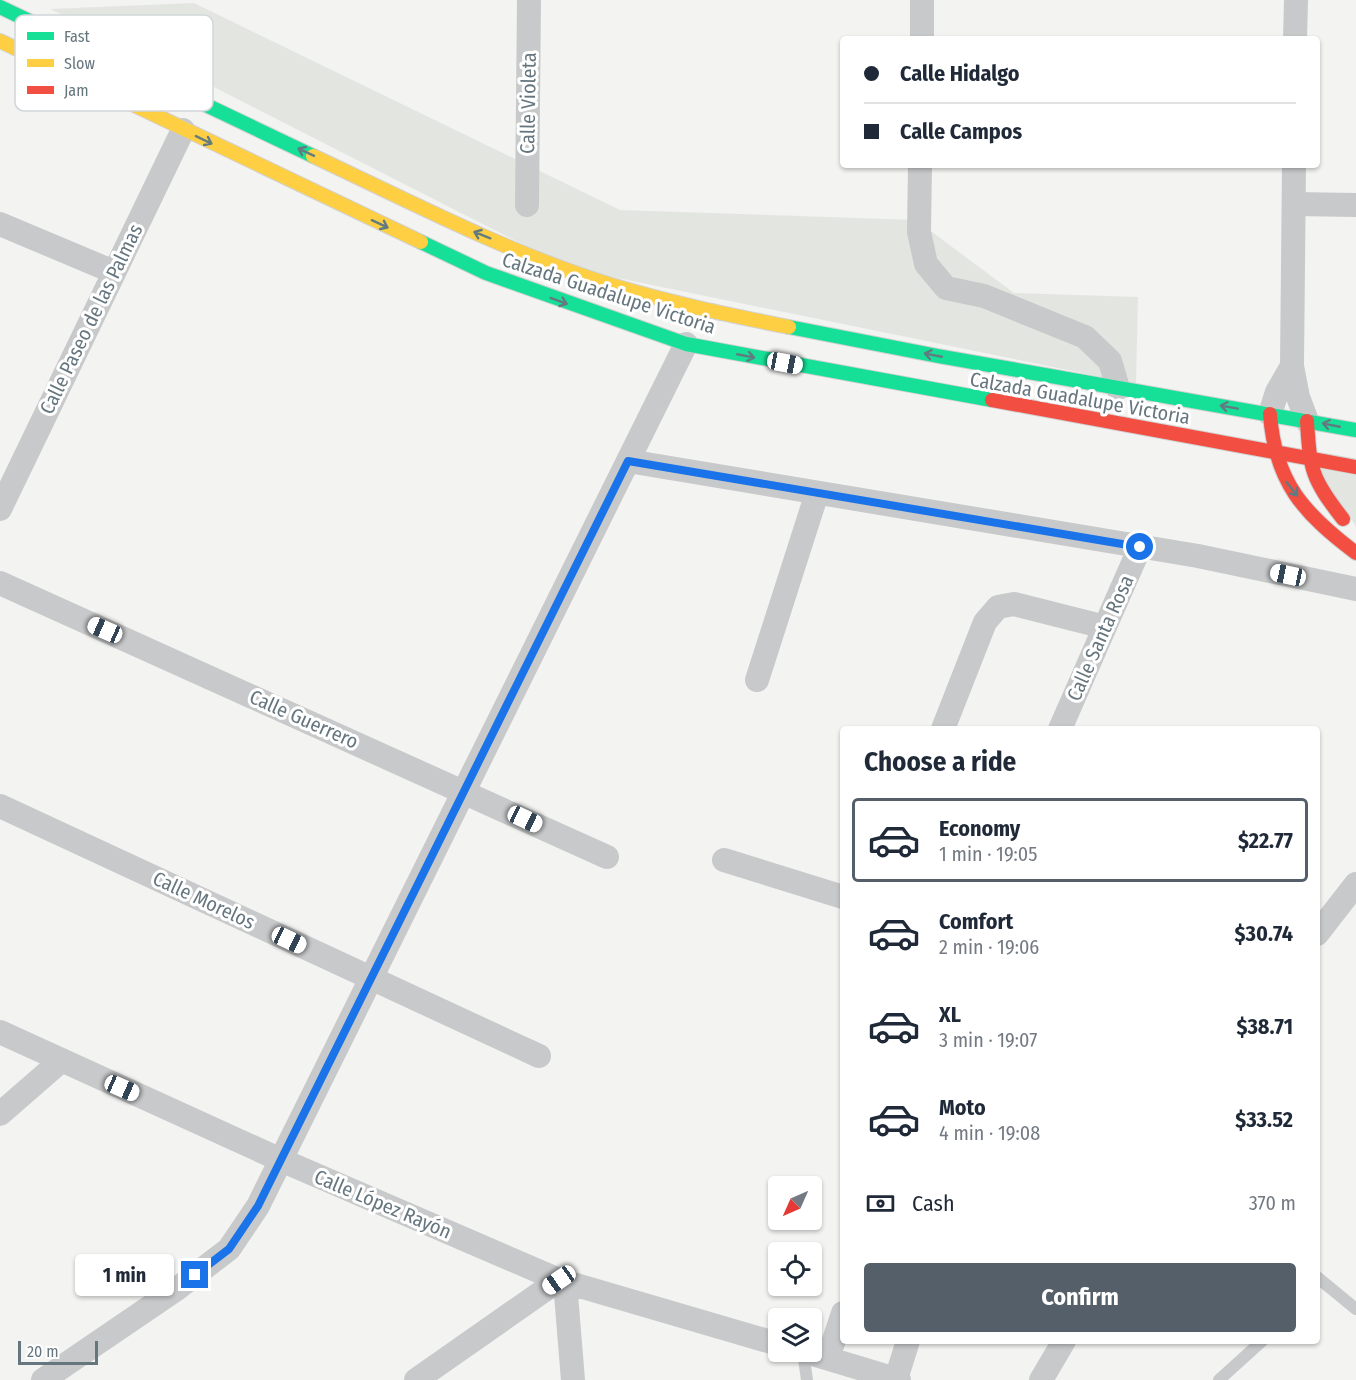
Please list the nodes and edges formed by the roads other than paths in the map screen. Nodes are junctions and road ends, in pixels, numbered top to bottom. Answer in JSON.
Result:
{"nodes":[{"id":1,"x":529,"y":0,"type":"edge"},
{"id":2,"x":922,"y":0,"type":"edge"},
{"id":3,"x":1296,"y":0,"type":"edge"},
{"id":4,"x":0,"y":7,"type":"edge"},
{"id":5,"x":17,"y":15,"type":"edge"},
{"id":6,"x":922,"y":36,"type":"edge"},
{"id":7,"x":1295,"y":36,"type":"edge"},
{"id":8,"x":0,"y":41,"type":"edge"},
{"id":9,"x":15,"y":48,"type":"edge"},
{"id":10,"x":213,"y":108,"type":"edge"},
{"id":11,"x":144,"y":111,"type":"edge"},
{"id":12,"x":183,"y":130,"type":"junction"},
{"id":13,"x":920,"y":168,"type":"edge"},
{"id":14,"x":1294,"y":168,"type":"edge"},
{"id":15,"x":1294,"y":204,"type":"junction"},
{"id":16,"x":527,"y":205,"type":"dead end"},
{"id":17,"x":1356,"y":205,"type":"edge"},
{"id":18,"x":0,"y":224,"type":"edge"},
{"id":19,"x":114,"y":272,"type":"junction"},
{"id":20,"x":686,"y":344,"type":"junction"},
{"id":21,"x":1292,"y":366,"type":"junction"},
{"id":22,"x":1118,"y":388,"type":"junction"},
{"id":23,"x":1270,"y":414,"type":"junction"},
{"id":24,"x":1307,"y":421,"type":"junction"},
{"id":25,"x":1356,"y":430,"type":"edge"},
{"id":26,"x":1274,"y":453,"type":"junction"},
{"id":27,"x":1310,"y":459,"type":"junction"},
{"id":28,"x":628,"y":461,"type":"junction"},
{"id":29,"x":1356,"y":467,"type":"edge"},
{"id":30,"x":817,"y":493,"type":"junction"},
{"id":31,"x":0,"y":509,"type":"edge"},
{"id":32,"x":1353,"y":535,"type":"edge"},
{"id":33,"x":1140,"y":547,"type":"junction"},
{"id":34,"x":1356,"y":553,"type":"edge"},
{"id":35,"x":0,"y":583,"type":"edge"},
{"id":36,"x":1356,"y":589,"type":"edge"},
{"id":37,"x":1105,"y":627,"type":"junction"},
{"id":38,"x":757,"y":681,"type":"dead end"},
{"id":39,"x":944,"y":726,"type":"edge"},
{"id":40,"x":1061,"y":726,"type":"edge"},
{"id":41,"x":464,"y":790,"type":"junction"},
{"id":42,"x":0,"y":806,"type":"edge"},
{"id":43,"x":607,"y":857,"type":"dead end"},
{"id":44,"x":724,"y":860,"type":"dead end"},
{"id":45,"x":1356,"y":884,"type":"edge"},
{"id":46,"x":840,"y":896,"type":"edge"},
{"id":47,"x":1320,"y":930,"type":"edge"},
{"id":48,"x":372,"y":978,"type":"junction"},
{"id":49,"x":0,"y":1032,"type":"edge"},
{"id":50,"x":539,"y":1056,"type":"dead end"},
{"id":51,"x":62,"y":1060,"type":"junction"},
{"id":52,"x":0,"y":1114,"type":"edge"},
{"id":53,"x":281,"y":1160,"type":"junction"},
{"id":54,"x":562,"y":1281,"type":"junction"},
{"id":55,"x":1320,"y":1283,"type":"edge"},
{"id":56,"x":1356,"y":1309,"type":"edge"},
{"id":57,"x":840,"y":1317,"type":"edge"},
{"id":58,"x":768,"y":1341,"type":"edge"},
{"id":59,"x":822,"y":1341,"type":"edge"},
{"id":60,"x":907,"y":1344,"type":"edge"},
{"id":61,"x":1062,"y":1344,"type":"edge"},
{"id":62,"x":1259,"y":1344,"type":"edge"},
{"id":63,"x":822,"y":1357,"type":"edge"},
{"id":64,"x":810,"y":1362,"type":"edge"},
{"id":65,"x":43,"y":1380,"type":"edge"},
{"id":66,"x":416,"y":1380,"type":"edge"},
{"id":67,"x":573,"y":1380,"type":"edge"},
{"id":68,"x":807,"y":1380,"type":"edge"},
{"id":69,"x":897,"y":1380,"type":"edge"},
{"id":70,"x":1041,"y":1380,"type":"edge"},
{"id":71,"x":1219,"y":1380,"type":"edge"}],
"edges":[{"from":1,"to":16,"type":"street","name":"Calle Violeta"},
{"from":2,"to":6,"type":"street"},
{"from":3,"to":7,"type":"street"},
{"from":5,"to":4,"type":"main road","name":"Calzada Guadalupe Victoria","one_way":true},
{"from":8,"to":9,"type":"main road","name":"Calzada Guadalupe Victoria"},
{"from":22,"to":10,"type":"main road","name":"Calzada Guadalupe Victoria","one_way":true},
{"from":11,"to":12,"type":"main road","name":"Calzada Guadalupe Victoria"},
{"from":12,"to":19,"type":"street","name":"Calle Paseo de las Palmas"},
{"from":12,"to":20,"type":"main road","name":"Calzada Guadalupe Victoria","one_way":true},
{"from":13,"to":22,"type":"street"},
{"from":14,"to":15,"type":"street"},
{"from":15,"to":17,"type":"street"},
{"from":15,"to":21,"type":"street"},
{"from":18,"to":19,"type":"street"},
{"from":19,"to":31,"type":"street","name":"Calle Paseo de las Palmas"},
{"from":20,"to":26,"type":"main road","name":"Calzada Guadalupe Victoria","one_way":true},
{"from":20,"to":28,"type":"street"},
{"from":21,"to":23,"type":"street"},
{"from":21,"to":24,"type":"street"},
{"from":23,"to":22,"type":"main road","name":"Calzada Guadalupe Victoria","one_way":true},
{"from":23,"to":24,"type":"main road","name":"Calzada Guadalupe Victoria"},
{"from":23,"to":26,"type":"main road"},
{"from":25,"to":24,"type":"main road","name":"Calzada Guadalupe Victoria","one_way":true},
{"from":24,"to":27,"type":"main road"},
{"from":26,"to":27,"type":"main road","name":"Calzada Guadalupe Victoria"},
{"from":26,"to":34,"type":"main road","one_way":true},
{"from":27,"to":29,"type":"main road","name":"Calzada Guadalupe Victoria"},
{"from":27,"to":32,"type":"main road"},
{"from":28,"to":30,"type":"street"},
{"from":28,"to":41,"type":"street"},
{"from":30,"to":33,"type":"street"},
{"from":30,"to":38,"type":"street"},
{"from":33,"to":36,"type":"street"},
{"from":33,"to":37,"type":"street","name":"Calle Santa Rosa"},
{"from":35,"to":41,"type":"street","name":"Calle Guerrero"},
{"from":37,"to":39,"type":"street"},
{"from":37,"to":40,"type":"street","name":"Calle Santa Rosa"},
{"from":41,"to":43,"type":"street","name":"Calle Guerrero"},
{"from":41,"to":48,"type":"street"},
{"from":42,"to":48,"type":"street","name":"Calle Morelos"},
{"from":44,"to":46,"type":"street"},
{"from":45,"to":47,"type":"street"},
{"from":48,"to":50,"type":"street","name":"Calle Morelos"},
{"from":48,"to":53,"type":"street"},
{"from":49,"to":51,"type":"street","name":"Calle López Rayón"},
{"from":51,"to":52,"type":"street"},
{"from":51,"to":53,"type":"street","name":"Calle López Rayón"},
{"from":53,"to":54,"type":"street","name":"Calle López Rayón"},
{"from":53,"to":65,"type":"street"},
{"from":54,"to":58,"type":"street","name":"Calle López Rayón"},
{"from":54,"to":66,"type":"street"},
{"from":54,"to":67,"type":"street"},
{"from":55,"to":56,"type":"lane"},
{"from":57,"to":59,"type":"street"},
{"from":60,"to":69,"type":"street"},
{"from":61,"to":70,"type":"street"},
{"from":62,"to":71,"type":"lane"},
{"from":63,"to":69,"type":"street"},
{"from":64,"to":68,"type":"lane"}]}
